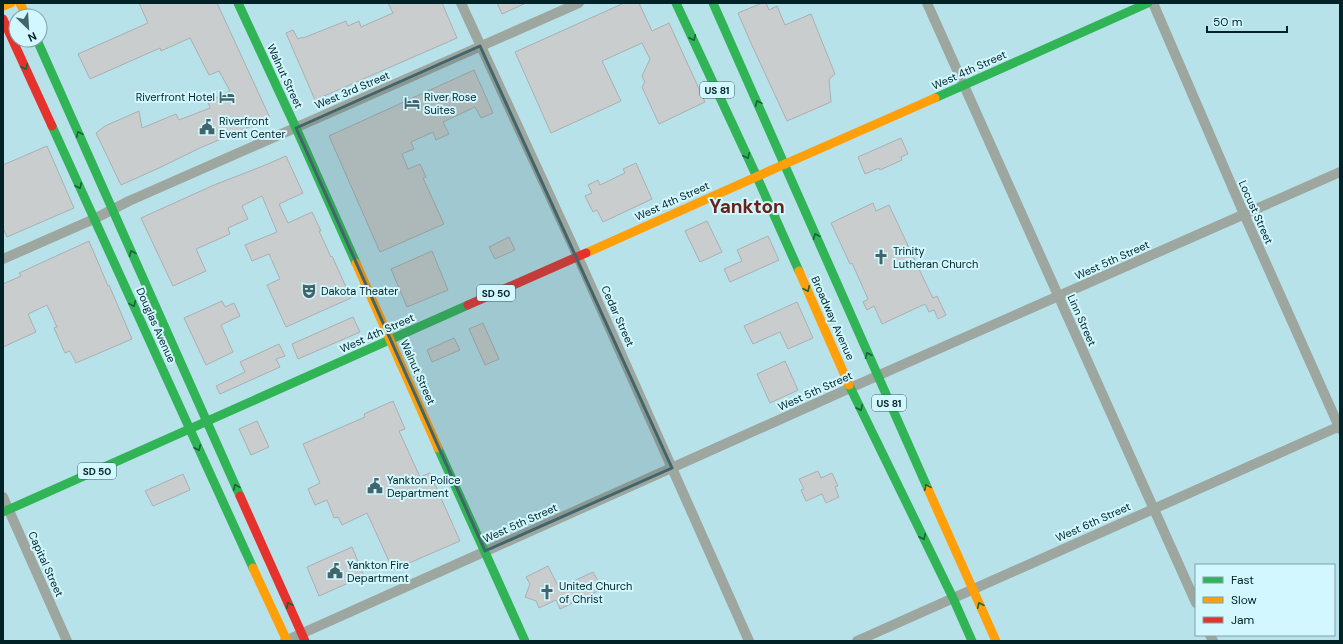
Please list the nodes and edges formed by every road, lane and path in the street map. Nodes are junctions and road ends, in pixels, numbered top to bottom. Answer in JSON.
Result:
{"nodes":[{"id":1,"x":11,"y":3,"type":"edge"},
{"id":2,"x":238,"y":3,"type":"edge"},
{"id":3,"x":461,"y":3,"type":"edge"},
{"id":4,"x":579,"y":3,"type":"edge"},
{"id":5,"x":676,"y":3,"type":"edge"},
{"id":6,"x":713,"y":3,"type":"edge"},
{"id":7,"x":927,"y":3,"type":"edge"},
{"id":8,"x":1148,"y":3,"type":"edge"},
{"id":9,"x":1153,"y":3,"type":"edge"},
{"id":10,"x":3,"y":6,"type":"edge"},
{"id":11,"x":3,"y":19,"type":"edge"},
{"id":12,"x":480,"y":46,"type":"junction"},
{"id":13,"x":41,"y":48,"type":"edge"},
{"id":14,"x":964,"y":86,"type":"junction"},
{"id":15,"x":296,"y":128,"type":"junction"},
{"id":16,"x":785,"y":164,"type":"junction"},
{"id":17,"x":1340,"y":172,"type":"edge"},
{"id":18,"x":757,"y":177,"type":"junction"},
{"id":19,"x":112,"y":209,"type":"junction"},
{"id":20,"x":1244,"y":214,"type":"junction"},
{"id":21,"x":94,"y":219,"type":"junction"},
{"id":22,"x":578,"y":257,"type":"junction"},
{"id":23,"x":3,"y":260,"type":"edge"},
{"id":24,"x":1058,"y":296,"type":"junction"},
{"id":25,"x":390,"y":340,"type":"junction"},
{"id":26,"x":877,"y":376,"type":"junction"},
{"id":27,"x":850,"y":388,"type":"junction"},
{"id":28,"x":207,"y":422,"type":"junction"},
{"id":29,"x":1340,"y":427,"type":"edge"},
{"id":30,"x":190,"y":430,"type":"junction"},
{"id":31,"x":672,"y":468,"type":"junction"},
{"id":32,"x":3,"y":497,"type":"edge"},
{"id":33,"x":1154,"y":509,"type":"junction"},
{"id":34,"x":6,"y":511,"type":"edge"},
{"id":35,"x":486,"y":551,"type":"junction"},
{"id":36,"x":973,"y":589,"type":"junction"},
{"id":37,"x":953,"y":598,"type":"junction"},
{"id":38,"x":1195,"y":601,"type":"edge"},
{"id":39,"x":303,"y":637,"type":"edge"},
{"id":40,"x":67,"y":641,"type":"edge"},
{"id":41,"x":286,"y":641,"type":"edge"},
{"id":42,"x":525,"y":641,"type":"edge"},
{"id":43,"x":749,"y":641,"type":"edge"},
{"id":44,"x":857,"y":641,"type":"edge"},
{"id":45,"x":972,"y":641,"type":"edge"},
{"id":46,"x":996,"y":641,"type":"edge"}],
"edges":[{"from":1,"to":10,"type":"main road"},
{"from":2,"to":15,"type":"main road","name":"Walnut Street"},
{"from":3,"to":12,"type":"street","name":"Cedar Street"},
{"from":4,"to":12,"type":"street","name":"West 3rd Street"},
{"from":5,"to":18,"type":"main road","name":"Broadway Avenue","number":"US 81","one_way":true},
{"from":16,"to":6,"type":"main road","name":"Broadway Avenue","number":"US 81","one_way":true},
{"from":7,"to":14,"type":"street","name":"Linn Street"},
{"from":8,"to":14,"type":"main road","name":"West 4th Street"},
{"from":9,"to":20,"type":"street","name":"Locust Street"},
{"from":11,"to":21,"type":"main road","name":"Douglas Avenue","one_way":true},
{"from":12,"to":15,"type":"street","name":"West 3rd Street"},
{"from":12,"to":22,"type":"street","name":"Cedar Street"},
{"from":19,"to":13,"type":"main road","name":"Douglas Avenue","one_way":true},
{"from":14,"to":16,"type":"main road","name":"West 4th Street"},
{"from":14,"to":24,"type":"street","name":"Linn Street"},
{"from":15,"to":19,"type":"street","name":"West 3rd Street"},
{"from":15,"to":25,"type":"main road","name":"Walnut Street"},
{"from":16,"to":18,"type":"main road","name":"West 4th Street","number":"SD 50"},
{"from":26,"to":16,"type":"main road","name":"Broadway Avenue","number":"US 81","one_way":true},
{"from":17,"to":20,"type":"street","name":"West 5th Street"},
{"from":18,"to":22,"type":"main road","name":"West 4th Street","number":"SD 50"},
{"from":18,"to":27,"type":"main road","name":"Broadway Avenue","number":"US 81","one_way":true},
{"from":19,"to":21,"type":"street","name":"West 3rd Street"},
{"from":28,"to":19,"type":"main road","name":"Douglas Avenue","one_way":true},
{"from":20,"to":24,"type":"street","name":"West 5th Street"},
{"from":20,"to":29,"type":"street","name":"Locust Street"},
{"from":21,"to":23,"type":"street","name":"West 3rd Street"},
{"from":21,"to":30,"type":"main road","name":"Douglas Avenue","one_way":true},
{"from":22,"to":25,"type":"main road","name":"West 4th Street","number":"SD 50"},
{"from":22,"to":31,"type":"street","name":"Cedar Street"},
{"from":24,"to":26,"type":"street","name":"West 5th Street"},
{"from":24,"to":33,"type":"street","name":"Linn Street"},
{"from":25,"to":28,"type":"main road","name":"West 4th Street","number":"SD 50"},
{"from":25,"to":35,"type":"main road","name":"Walnut Street"},
{"from":26,"to":27,"type":"street","name":"West 5th Street"},
{"from":36,"to":26,"type":"main road","name":"Broadway Avenue","number":"US 81","one_way":true},
{"from":27,"to":31,"type":"street","name":"West 5th Street"},
{"from":27,"to":37,"type":"main road","name":"Broadway Avenue","number":"US 81","one_way":true},
{"from":28,"to":30,"type":"main road","number":"SD 50"},
{"from":39,"to":28,"type":"main road","name":"Douglas Avenue","one_way":true},
{"from":29,"to":33,"type":"street","name":"West 6th Street"},
{"from":30,"to":34,"type":"main road","number":"SD 50"},
{"from":30,"to":41,"type":"main road","name":"Douglas Avenue","one_way":true},
{"from":31,"to":35,"type":"street","name":"West 5th Street"},
{"from":31,"to":43,"type":"street","name":"Cedar Street"},
{"from":32,"to":34,"type":"street","name":"Capital Street"},
{"from":33,"to":36,"type":"street","name":"West 6th Street"},
{"from":33,"to":38,"type":"street","name":"Linn Street"},
{"from":34,"to":40,"type":"street","name":"Capital Street"},
{"from":35,"to":39,"type":"street","name":"West 5th Street"},
{"from":35,"to":42,"type":"main road","name":"Walnut Street"},
{"from":36,"to":37,"type":"street","name":"West 6th Street"},
{"from":46,"to":36,"type":"main road","name":"Broadway Avenue","number":"US 81","one_way":true},
{"from":37,"to":44,"type":"street","name":"West 6th Street"},
{"from":37,"to":45,"type":"main road","name":"Broadway Avenue","number":"US 81"},
{"from":39,"to":41,"type":"street","name":"West 5th Street"}]}
